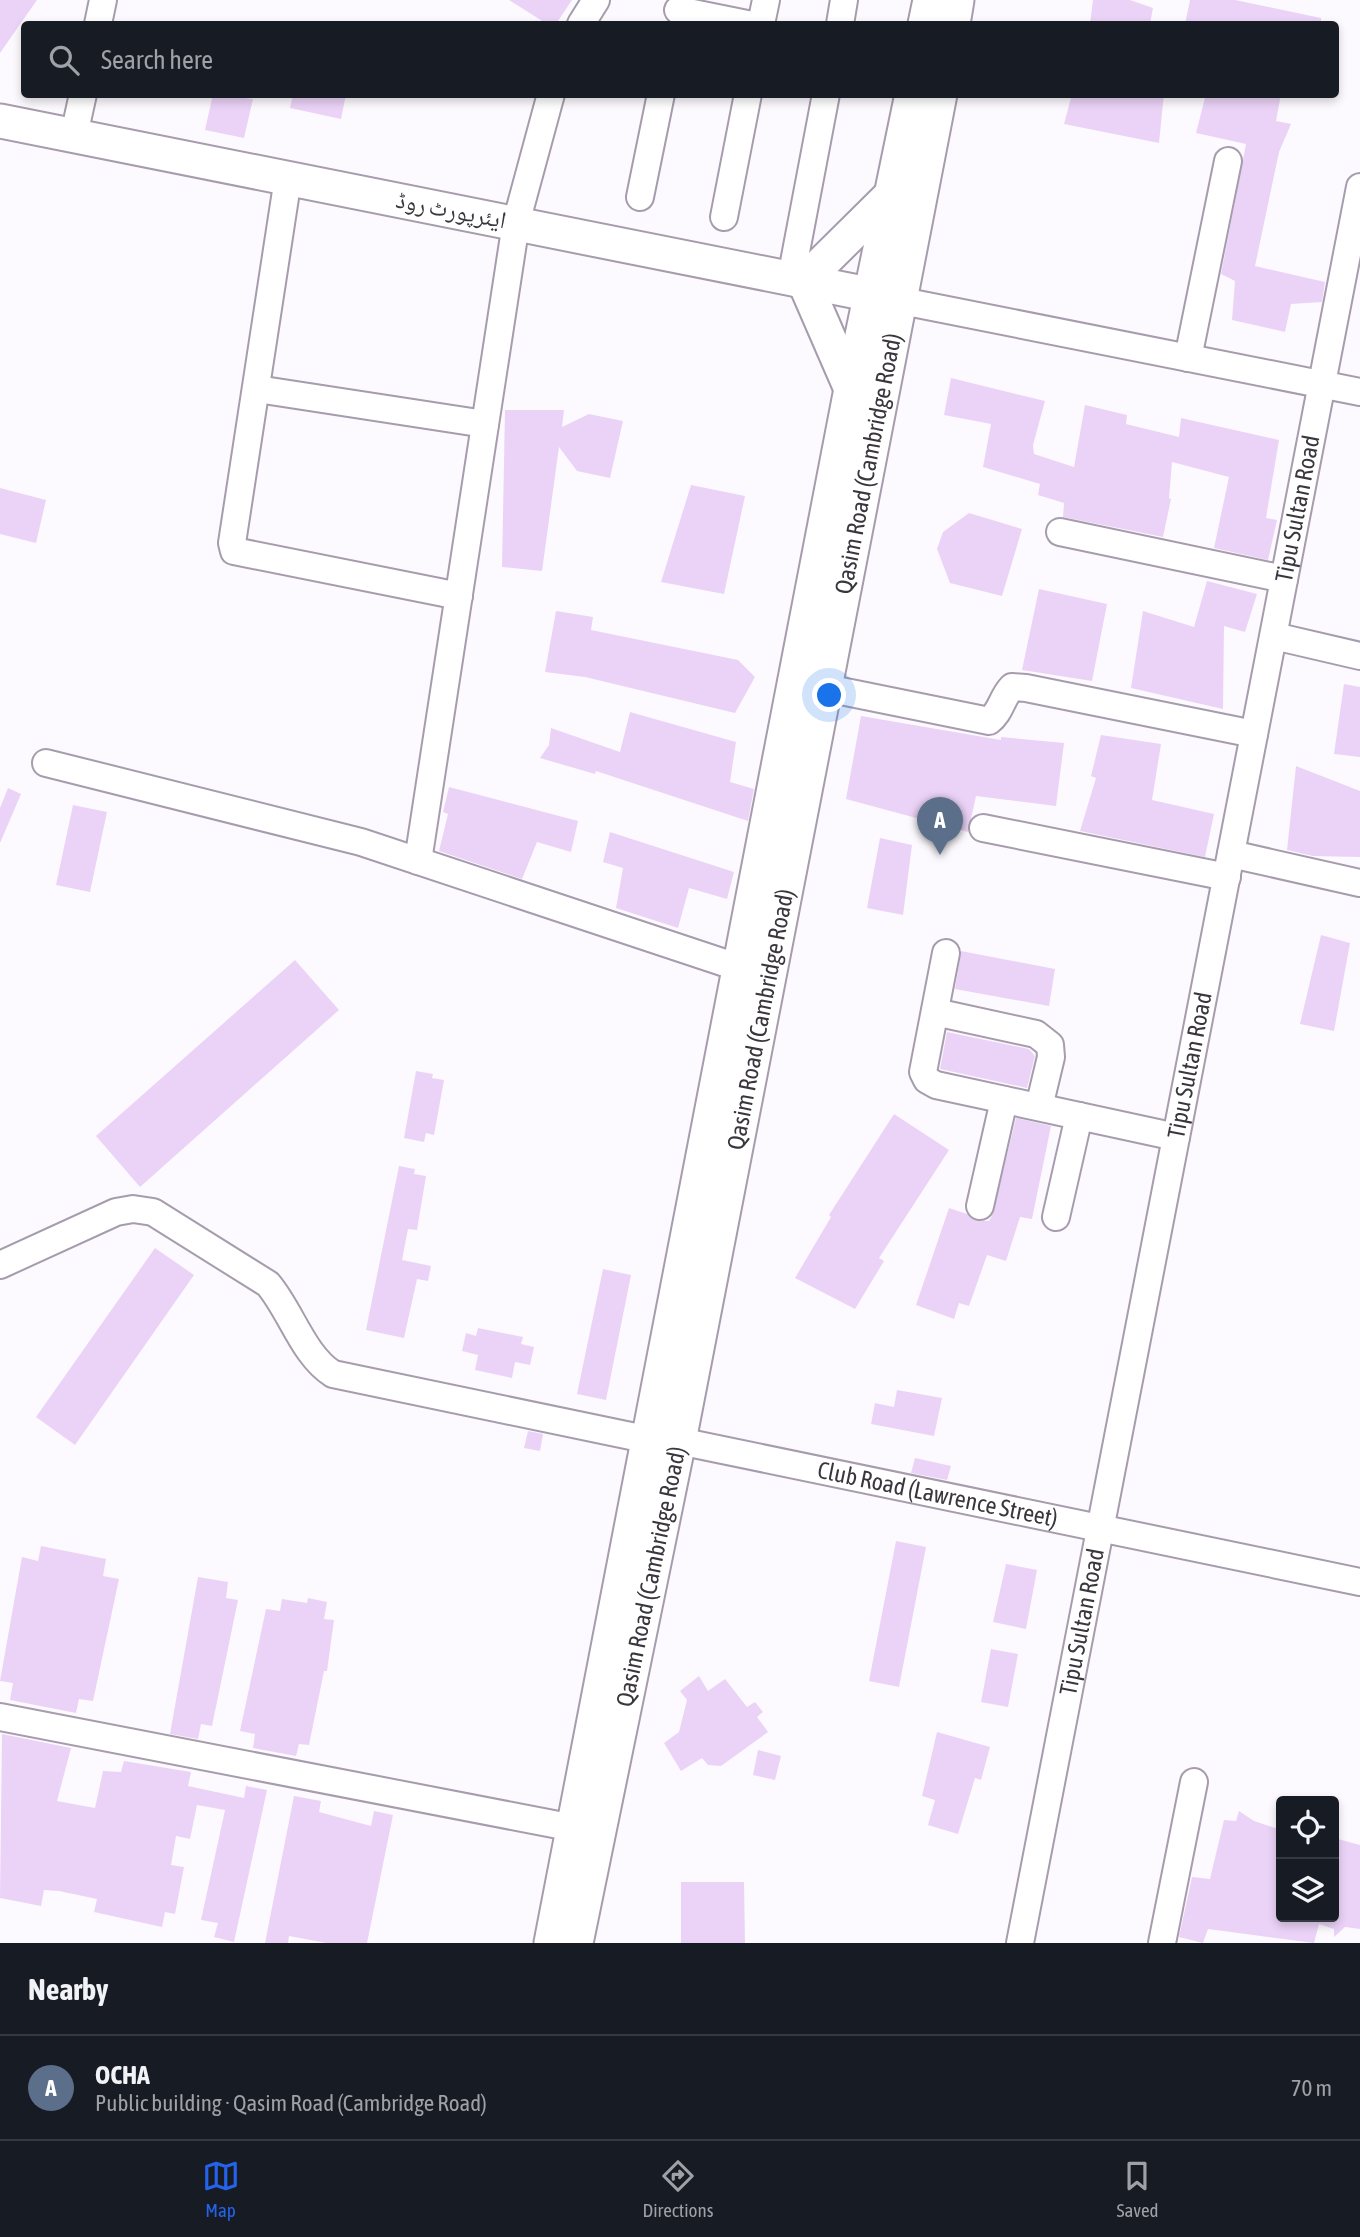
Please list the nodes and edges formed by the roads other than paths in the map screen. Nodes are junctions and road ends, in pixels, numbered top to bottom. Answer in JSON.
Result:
{"nodes":[{"id":1,"x":103,"y":0,"type":"edge"},
{"id":2,"x":596,"y":0,"type":"edge"},
{"id":3,"x":766,"y":0,"type":"edge"},
{"id":4,"x":844,"y":0,"type":"edge"},
{"id":5,"x":930,"y":0,"type":"edge"},
{"id":6,"x":957,"y":0,"type":"edge"},
{"id":7,"x":678,"y":11,"type":"edge"},
{"id":8,"x":99,"y":21,"type":"edge"},
{"id":9,"x":583,"y":21,"type":"edge"},
{"id":10,"x":731,"y":21,"type":"edge"},
{"id":11,"x":762,"y":21,"type":"edge"},
{"id":12,"x":840,"y":21,"type":"edge"},
{"id":13,"x":926,"y":21,"type":"edge"},
{"id":14,"x":954,"y":21,"type":"edge"},
{"id":15,"x":82,"y":98,"type":"edge"},
{"id":16,"x":550,"y":98,"type":"edge"},
{"id":17,"x":660,"y":98,"type":"edge"},
{"id":18,"x":747,"y":98,"type":"edge"},
{"id":19,"x":825,"y":98,"type":"edge"},
{"id":20,"x":911,"y":98,"type":"edge"},
{"id":21,"x":939,"y":98,"type":"edge"},
{"id":22,"x":0,"y":121,"type":"edge"},
{"id":23,"x":74,"y":135,"type":"junction"},
{"id":24,"x":1228,"y":161,"type":"dead end"},
{"id":25,"x":288,"y":178,"type":"junction"},
{"id":26,"x":1360,"y":187,"type":"edge"},
{"id":27,"x":892,"y":194,"type":"junction"},
{"id":28,"x":640,"y":197,"type":"dead end"},
{"id":29,"x":724,"y":216,"type":"dead end"},
{"id":30,"x":516,"y":223,"type":"junction"},
{"id":31,"x":797,"y":280,"type":"junction"},
{"id":32,"x":887,"y":298,"type":"junction"},
{"id":33,"x":1188,"y":358,"type":"junction"},
{"id":34,"x":1322,"y":384,"type":"junction"},
{"id":35,"x":257,"y":389,"type":"junction"},
{"id":36,"x":851,"y":389,"type":"junction"},
{"id":37,"x":1360,"y":392,"type":"edge"},
{"id":38,"x":485,"y":424,"type":"junction"},
{"id":39,"x":1060,"y":532,"type":"dead end"},
{"id":40,"x":1284,"y":579,"type":"junction"},
{"id":41,"x":459,"y":596,"type":"junction"},
{"id":42,"x":1273,"y":636,"type":"junction"},
{"id":43,"x":1360,"y":656,"type":"edge"},
{"id":44,"x":827,"y":688,"type":"junction"},
{"id":45,"x":1254,"y":734,"type":"junction"},
{"id":46,"x":46,"y":763,"type":"dead end"},
{"id":47,"x":983,"y":828,"type":"dead end"},
{"id":48,"x":418,"y":861,"type":"junction"},
{"id":49,"x":1229,"y":865,"type":"junction"},
{"id":50,"x":1360,"y":883,"type":"edge"},
{"id":51,"x":946,"y":953,"type":"dead end"},
{"id":52,"x":740,"y":968,"type":"junction"},
{"id":53,"x":935,"y":1012,"type":"junction"},
{"id":54,"x":1004,"y":1100,"type":"junction"},
{"id":55,"x":1039,"y":1107,"type":"junction"},
{"id":56,"x":1079,"y":1116,"type":"junction"},
{"id":57,"x":1177,"y":1137,"type":"junction"},
{"id":58,"x":980,"y":1206,"type":"dead end"},
{"id":59,"x":1056,"y":1217,"type":"dead end"},
{"id":60,"x":0,"y":1265,"type":"edge"},
{"id":61,"x":665,"y":1440,"type":"junction"},
{"id":62,"x":1101,"y":1529,"type":"junction"},
{"id":63,"x":1360,"y":1582,"type":"edge"},
{"id":64,"x":0,"y":1717,"type":"edge"},
{"id":65,"x":1194,"y":1782,"type":"dead end"},
{"id":66,"x":574,"y":1828,"type":"junction"},
{"id":67,"x":551,"y":1943,"type":"edge"},
{"id":68,"x":576,"y":1943,"type":"edge"},
{"id":69,"x":1020,"y":1943,"type":"edge"},
{"id":70,"x":1162,"y":1943,"type":"edge"}],
"edges":[{"from":1,"to":8,"type":"street"},
{"from":2,"to":9,"type":"street"},
{"from":3,"to":11,"type":"street"},
{"from":4,"to":12,"type":"street"},
{"from":5,"to":13,"type":"main road"},
{"from":6,"to":14,"type":"main road"},
{"from":7,"to":10,"type":"street"},
{"from":15,"to":23,"type":"street"},
{"from":16,"to":30,"type":"street"},
{"from":17,"to":28,"type":"street"},
{"from":18,"to":29,"type":"street"},
{"from":19,"to":31,"type":"street"},
{"from":20,"to":27,"type":"main road","name":"Qasim Road (Cambridge Road)"},
{"from":21,"to":32,"type":"main road","name":"Qasim Road (Cambridge Road)"},
{"from":22,"to":23,"type":"main road","name":"ایئرپورٹ روڈ"},
{"from":23,"to":25,"type":"main road","name":"ایئرپورٹ روڈ"},
{"from":24,"to":33,"type":"street"},
{"from":25,"to":30,"type":"main road","name":"ایئرپورٹ روڈ"},
{"from":25,"to":35,"type":"street"},
{"from":26,"to":34,"type":"street","name":"Tipu Sultan Road"},
{"from":27,"to":31,"type":"main road"},
{"from":27,"to":32,"type":"main road","name":"Qasim Road (Cambridge Road)"},
{"from":30,"to":31,"type":"main road","name":"ایئرپورٹ روڈ"},
{"from":30,"to":38,"type":"street"},
{"from":31,"to":32,"type":"main road","name":"ایئرپورٹ روڈ"},
{"from":31,"to":36,"type":"main road"},
{"from":32,"to":33,"type":"street"},
{"from":32,"to":36,"type":"main road","name":"Qasim Road (Cambridge Road)"},
{"from":32,"to":44,"type":"main road","name":"Qasim Road (Cambridge Road)"},
{"from":33,"to":34,"type":"street"},
{"from":34,"to":37,"type":"street"},
{"from":34,"to":40,"type":"street","name":"Tipu Sultan Road"},
{"from":35,"to":38,"type":"street"},
{"from":35,"to":41,"type":"street"},
{"from":36,"to":52,"type":"main road","name":"Qasim Road (Cambridge Road)"},
{"from":38,"to":41,"type":"street"},
{"from":39,"to":40,"type":"street"},
{"from":40,"to":42,"type":"street","name":"Tipu Sultan Road"},
{"from":41,"to":48,"type":"street"},
{"from":42,"to":43,"type":"street"},
{"from":42,"to":45,"type":"street","name":"Tipu Sultan Road"},
{"from":44,"to":45,"type":"street"},
{"from":44,"to":61,"type":"main road","name":"Qasim Road (Cambridge Road)"},
{"from":45,"to":49,"type":"street","name":"Tipu Sultan Road"},
{"from":46,"to":48,"type":"street"},
{"from":47,"to":49,"type":"street"},
{"from":48,"to":52,"type":"street"},
{"from":49,"to":50,"type":"street"},
{"from":49,"to":57,"type":"street","name":"Tipu Sultan Road"},
{"from":51,"to":53,"type":"street"},
{"from":52,"to":61,"type":"main road","name":"Qasim Road (Cambridge Road)"},
{"from":53,"to":54,"type":"street"},
{"from":53,"to":55,"type":"street"},
{"from":54,"to":55,"type":"street"},
{"from":54,"to":58,"type":"street"},
{"from":55,"to":56,"type":"street"},
{"from":56,"to":57,"type":"street"},
{"from":56,"to":59,"type":"street"},
{"from":57,"to":62,"type":"street","name":"Tipu Sultan Road"},
{"from":60,"to":61,"type":"street","name":"Club Road (Lawrence Street)"},
{"from":61,"to":62,"type":"street","name":"Club Road (Lawrence Street)"},
{"from":61,"to":66,"type":"main road","name":"Qasim Road (Cambridge Road)"},
{"from":61,"to":68,"type":"main road","name":"Qasim Road (Cambridge Road)"},
{"from":62,"to":63,"type":"street","name":"Club Road (Lawrence Street)"},
{"from":62,"to":69,"type":"street","name":"Tipu Sultan Road"},
{"from":64,"to":66,"type":"street"},
{"from":65,"to":70,"type":"street"},
{"from":66,"to":67,"type":"main road","name":"Qasim Road (Cambridge Road)"}]}
